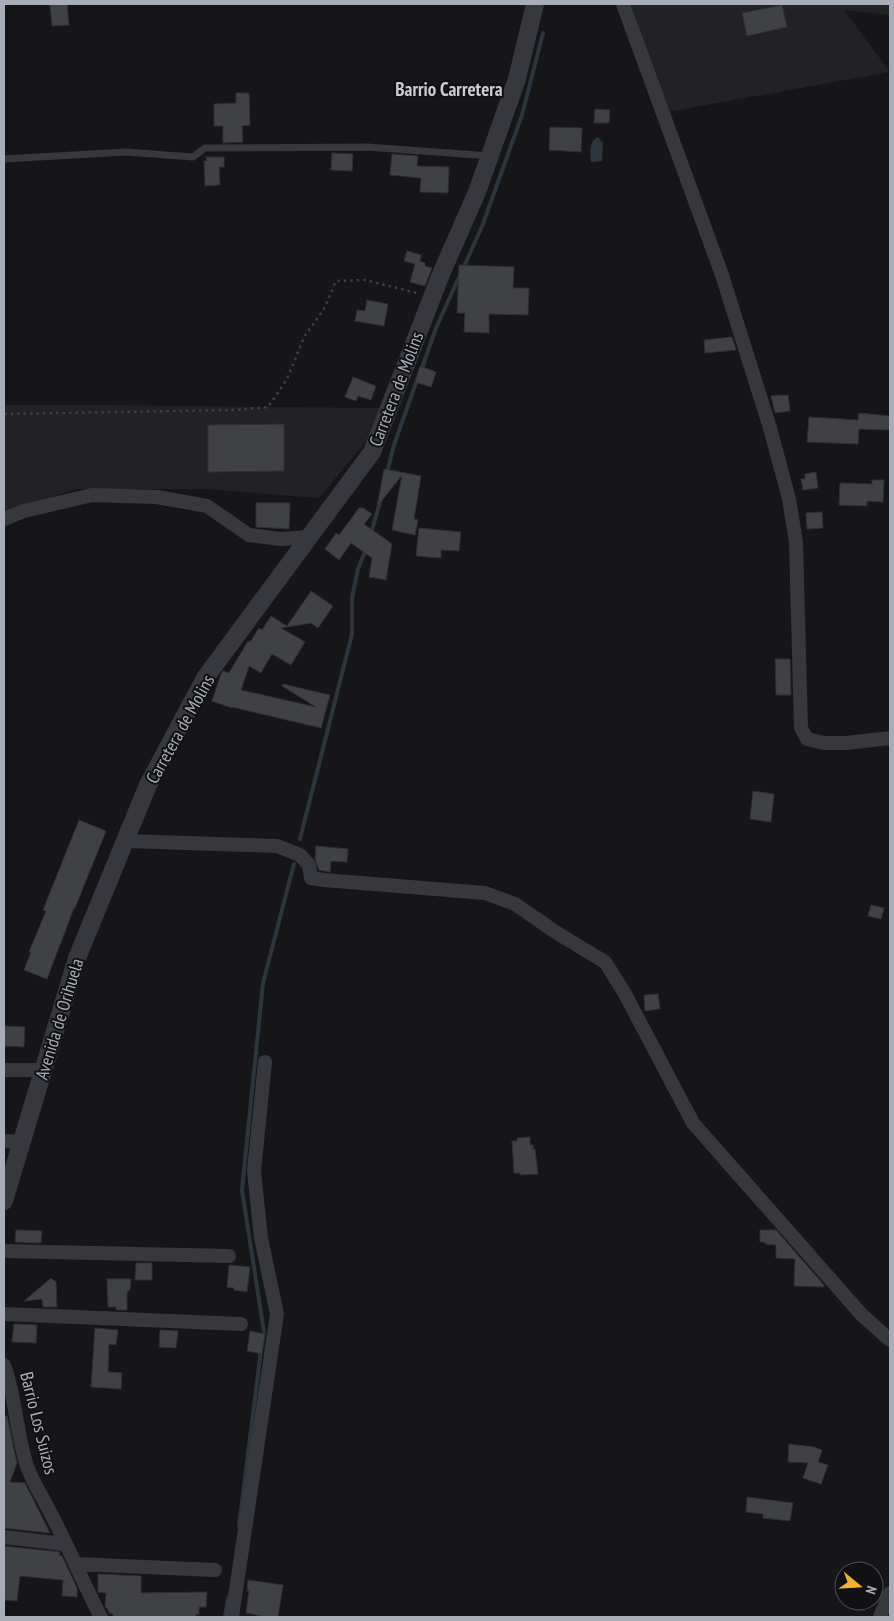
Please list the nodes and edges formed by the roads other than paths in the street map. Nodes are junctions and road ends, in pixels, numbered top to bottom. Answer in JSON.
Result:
{"nodes":[{"id":1,"x":535,"y":4,"type":"edge"},
{"id":2,"x":623,"y":4,"type":"edge"},
{"id":3,"x":490,"y":156,"type":"junction"},
{"id":4,"x":4,"y":159,"type":"edge"},
{"id":5,"x":4,"y":519,"type":"edge"},
{"id":6,"x":309,"y":537,"type":"junction"},
{"id":7,"x":890,"y":738,"type":"edge"},
{"id":8,"x":125,"y":841,"type":"junction"},
{"id":9,"x":265,"y":1062,"type":"dead end"},
{"id":10,"x":4,"y":1070,"type":"edge"},
{"id":11,"x":43,"y":1070,"type":"junction"},
{"id":12,"x":4,"y":1141,"type":"edge"},
{"id":13,"x":21,"y":1142,"type":"junction"},
{"id":14,"x":4,"y":1201,"type":"edge"},
{"id":15,"x":4,"y":1251,"type":"edge"},
{"id":16,"x":229,"y":1256,"type":"dead end"},
{"id":17,"x":4,"y":1314,"type":"edge"},
{"id":18,"x":241,"y":1324,"type":"dead end"},
{"id":19,"x":890,"y":1340,"type":"edge"},
{"id":20,"x":4,"y":1365,"type":"edge"},
{"id":21,"x":4,"y":1537,"type":"edge"},
{"id":22,"x":65,"y":1544,"type":"junction"},
{"id":23,"x":75,"y":1564,"type":"junction"},
{"id":24,"x":215,"y":1570,"type":"dead end"},
{"id":25,"x":890,"y":1594,"type":"edge"},
{"id":26,"x":101,"y":1617,"type":"edge"},
{"id":27,"x":232,"y":1617,"type":"edge"},
{"id":28,"x":880,"y":1617,"type":"edge"}],
"edges":[{"from":1,"to":3,"type":"street","name":"Carretera de Molins"},
{"from":2,"to":7,"type":"street"},
{"from":3,"to":4,"type":"lane"},
{"from":3,"to":6,"type":"street","name":"Carretera de Molins"},
{"from":5,"to":6,"type":"street"},
{"from":6,"to":8,"type":"street","name":"Carretera de Molins"},
{"from":8,"to":11,"type":"street","name":"Avenida de Orihuela"},
{"from":8,"to":19,"type":"street"},
{"from":9,"to":27,"type":"street"},
{"from":10,"to":11,"type":"street"},
{"from":11,"to":13,"type":"street","name":"Avenida de Orihuela"},
{"from":12,"to":13,"type":"street"},
{"from":13,"to":14,"type":"street","name":"Avenida de Orihuela"},
{"from":15,"to":16,"type":"street"},
{"from":17,"to":18,"type":"street"},
{"from":20,"to":22,"type":"street","name":"Barrio Los Suizos"},
{"from":21,"to":22,"type":"street"},
{"from":22,"to":23,"type":"street","name":"Barrio Los Suizos"},
{"from":23,"to":24,"type":"street"},
{"from":23,"to":26,"type":"street","name":"Barrio Los Suizos"},
{"from":25,"to":28,"type":"street"}]}
